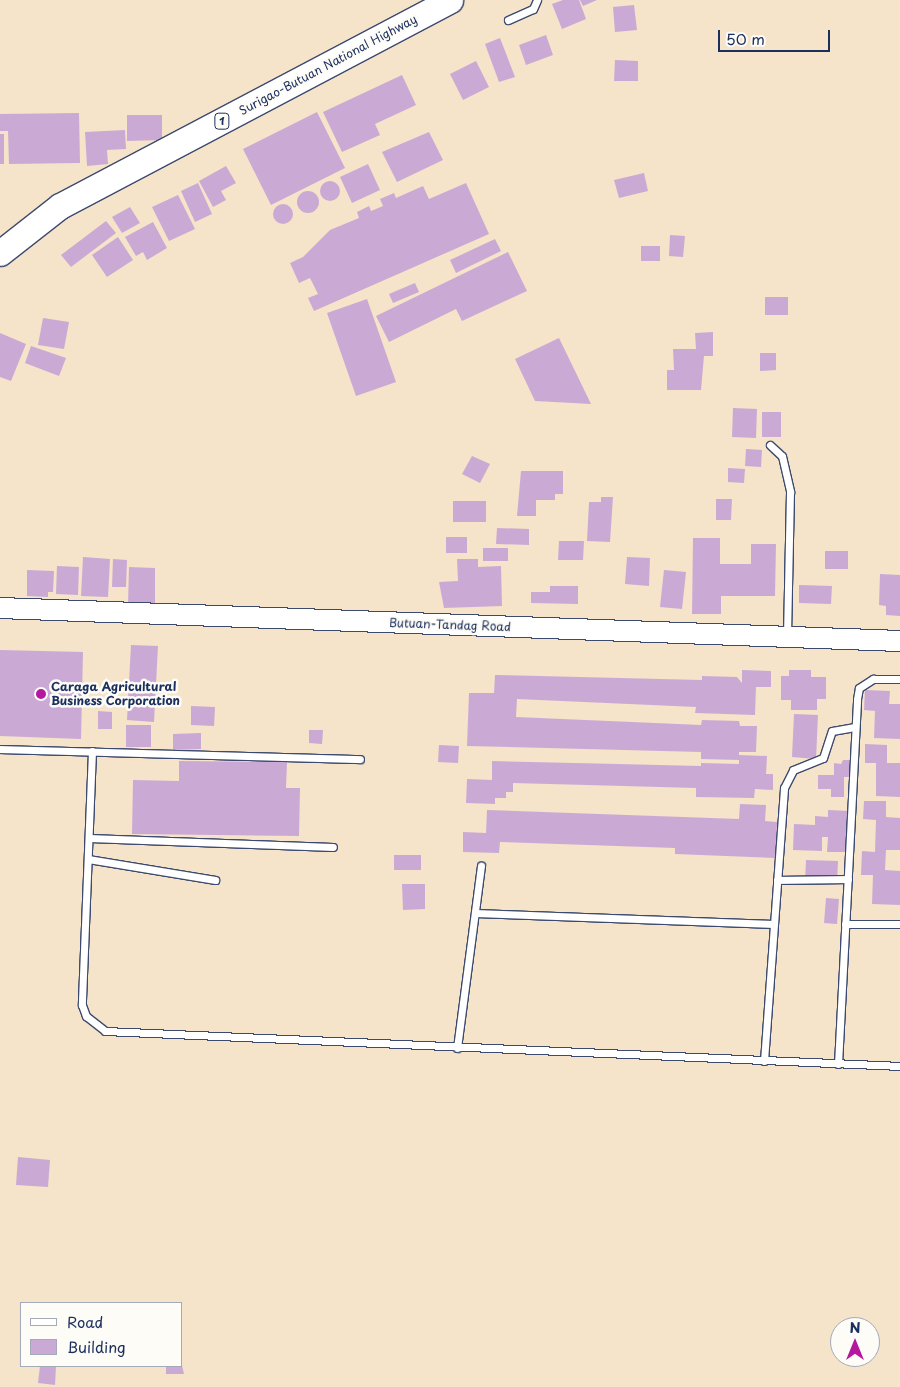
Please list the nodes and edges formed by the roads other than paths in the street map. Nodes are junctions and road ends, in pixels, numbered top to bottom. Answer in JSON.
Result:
{"nodes":[{"id":1,"x":450,"y":0,"type":"edge"},
{"id":2,"x":537,"y":0,"type":"edge"},
{"id":3,"x":508,"y":20,"type":"dead end"},
{"id":4,"x":0,"y":253,"type":"edge"},
{"id":5,"x":770,"y":445,"type":"dead end"},
{"id":6,"x":0,"y":608,"type":"edge"},
{"id":7,"x":787,"y":636,"type":"junction"},
{"id":8,"x":900,"y":641,"type":"edge"},
{"id":9,"x":900,"y":680,"type":"edge"},
{"id":10,"x":855,"y":728,"type":"junction"},
{"id":11,"x":0,"y":749,"type":"edge"},
{"id":12,"x":92,"y":751,"type":"junction"},
{"id":13,"x":360,"y":759,"type":"dead end"},
{"id":14,"x":89,"y":838,"type":"junction"},
{"id":15,"x":333,"y":847,"type":"dead end"},
{"id":16,"x":88,"y":860,"type":"junction"},
{"id":17,"x":481,"y":866,"type":"dead end"},
{"id":18,"x":848,"y":879,"type":"junction"},
{"id":19,"x":215,"y":880,"type":"dead end"},
{"id":20,"x":777,"y":880,"type":"junction"},
{"id":21,"x":475,"y":913,"type":"junction"},
{"id":22,"x":774,"y":924,"type":"junction"},
{"id":23,"x":845,"y":924,"type":"junction"},
{"id":24,"x":900,"y":924,"type":"edge"},
{"id":25,"x":457,"y":1048,"type":"junction"},
{"id":26,"x":764,"y":1061,"type":"junction"},
{"id":27,"x":838,"y":1064,"type":"junction"},
{"id":28,"x":900,"y":1066,"type":"edge"}],
"edges":[{"from":1,"to":4,"type":"highway","name":"Surigao-Butuan National Highway","number":"1"},
{"from":2,"to":3,"type":"lane"},
{"from":5,"to":7,"type":"lane"},
{"from":6,"to":7,"type":"main road","name":"Butuan-Tandag Road"},
{"from":7,"to":8,"type":"main road","name":"Butuan-Tandag Road"},
{"from":9,"to":10,"type":"lane"},
{"from":10,"to":18,"type":"lane"},
{"from":10,"to":20,"type":"lane"},
{"from":11,"to":12,"type":"lane"},
{"from":12,"to":13,"type":"lane"},
{"from":12,"to":14,"type":"lane"},
{"from":14,"to":15,"type":"lane"},
{"from":14,"to":16,"type":"lane"},
{"from":16,"to":19,"type":"lane"},
{"from":16,"to":25,"type":"lane"},
{"from":17,"to":21,"type":"lane"},
{"from":18,"to":20,"type":"lane"},
{"from":18,"to":23,"type":"lane"},
{"from":20,"to":22,"type":"lane"},
{"from":21,"to":22,"type":"lane"},
{"from":21,"to":25,"type":"lane"},
{"from":22,"to":26,"type":"lane"},
{"from":23,"to":24,"type":"lane"},
{"from":23,"to":27,"type":"lane"},
{"from":25,"to":26,"type":"lane"},
{"from":26,"to":27,"type":"lane"},
{"from":27,"to":28,"type":"lane"}]}
